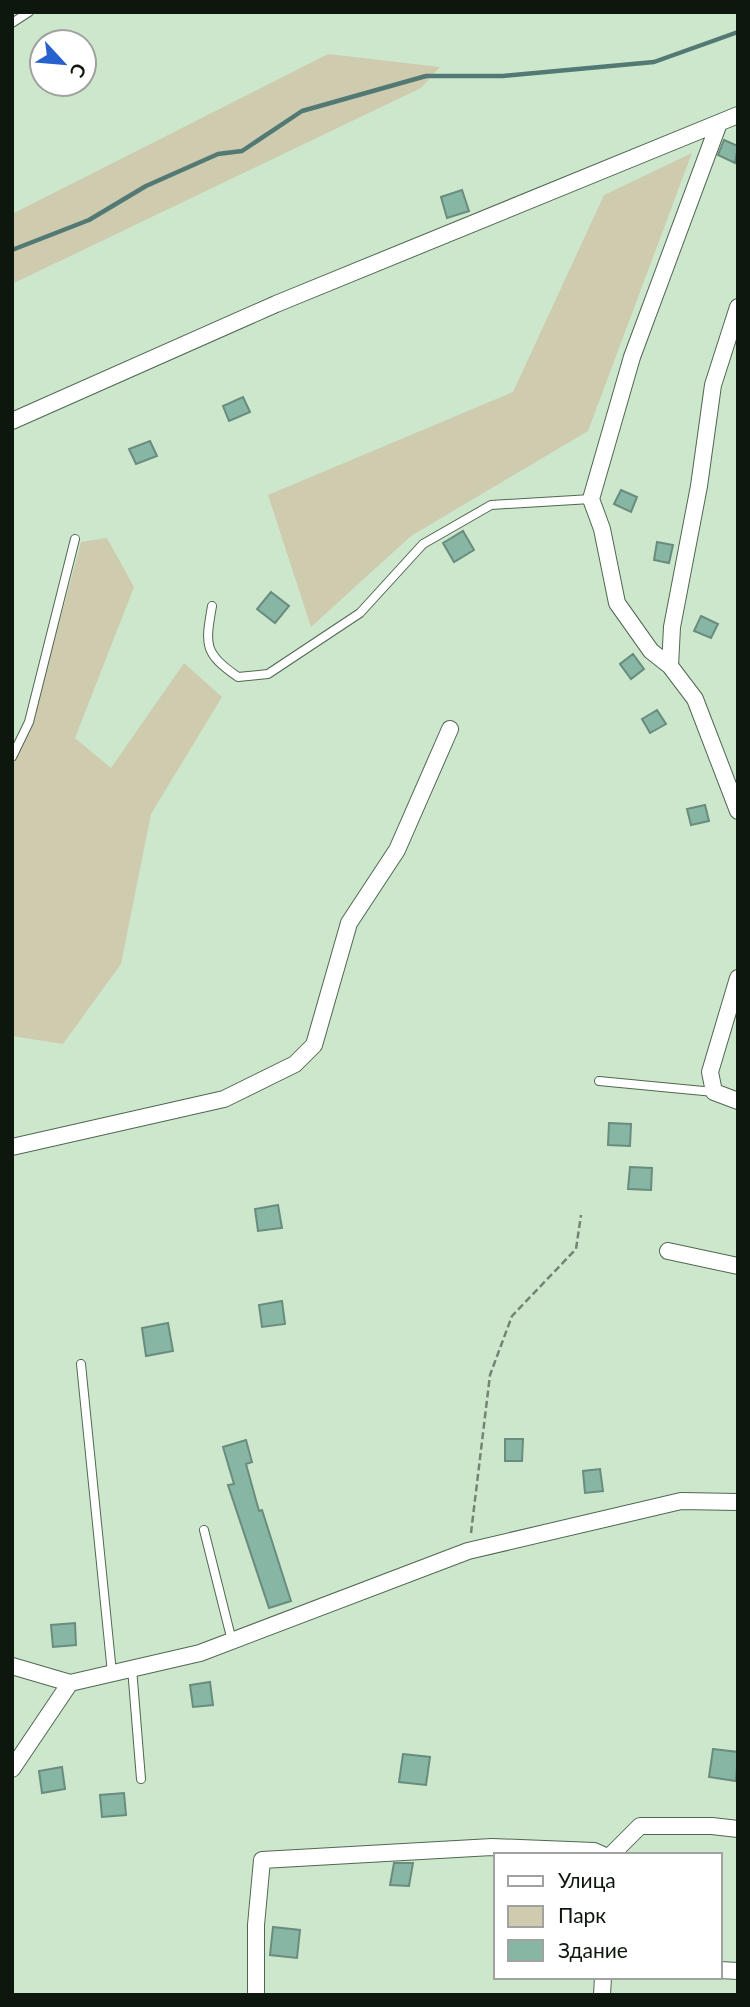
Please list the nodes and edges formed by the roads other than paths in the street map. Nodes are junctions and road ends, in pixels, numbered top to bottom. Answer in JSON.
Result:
{"nodes":[{"id":1,"x":29,"y":12,"type":"edge"},
{"id":2,"x":12,"y":23,"type":"edge"},
{"id":3,"x":738,"y":115,"type":"edge"},
{"id":4,"x":719,"y":123,"type":"junction"},
{"id":5,"x":738,"y":307,"type":"edge"},
{"id":6,"x":12,"y":421,"type":"edge"},
{"id":7,"x":591,"y":499,"type":"junction"},
{"id":8,"x":75,"y":539,"type":"dead end"},
{"id":9,"x":212,"y":606,"type":"dead end"},
{"id":10,"x":670,"y":666,"type":"junction"},
{"id":11,"x":450,"y":730,"type":"dead end"},
{"id":12,"x":12,"y":757,"type":"edge"},
{"id":13,"x":738,"y":811,"type":"edge"},
{"id":14,"x":738,"y":978,"type":"edge"},
{"id":15,"x":599,"y":1081,"type":"dead end"},
{"id":16,"x":714,"y":1092,"type":"junction"},
{"id":17,"x":738,"y":1101,"type":"edge"},
{"id":18,"x":12,"y":1147,"type":"edge"},
{"id":19,"x":668,"y":1251,"type":"dead end"},
{"id":20,"x":738,"y":1266,"type":"edge"},
{"id":21,"x":81,"y":1364,"type":"dead end"},
{"id":22,"x":738,"y":1502,"type":"edge"},
{"id":23,"x":204,"y":1530,"type":"dead end"},
{"id":24,"x":232,"y":1641,"type":"junction"},
{"id":25,"x":12,"y":1666,"type":"edge"},
{"id":26,"x":132,"y":1668,"type":"junction"},
{"id":27,"x":112,"y":1673,"type":"junction"},
{"id":28,"x":69,"y":1683,"type":"junction"},
{"id":29,"x":12,"y":1769,"type":"edge"},
{"id":30,"x":142,"y":1779,"type":"dead end"},
{"id":31,"x":738,"y":1829,"type":"edge"},
{"id":32,"x":598,"y":1853,"type":"edge"},
{"id":33,"x":613,"y":1853,"type":"edge"},
{"id":34,"x":256,"y":1995,"type":"edge"}],
"edges":[{"from":1,"to":2,"type":"lane"},
{"from":3,"to":4,"type":"street"},
{"from":4,"to":6,"type":"street"},
{"from":4,"to":7,"type":"street"},
{"from":5,"to":10,"type":"street"},
{"from":7,"to":9,"type":"lane"},
{"from":7,"to":10,"type":"street"},
{"from":8,"to":12,"type":"lane"},
{"from":10,"to":13,"type":"street"},
{"from":11,"to":18,"type":"street"},
{"from":14,"to":16,"type":"street"},
{"from":15,"to":16,"type":"lane"},
{"from":16,"to":17,"type":"street"},
{"from":19,"to":20,"type":"street"},
{"from":21,"to":27,"type":"lane"},
{"from":22,"to":24,"type":"street"},
{"from":23,"to":24,"type":"lane"},
{"from":24,"to":26,"type":"street"},
{"from":25,"to":28,"type":"street"},
{"from":26,"to":27,"type":"street"},
{"from":26,"to":30,"type":"lane"},
{"from":27,"to":28,"type":"street"},
{"from":28,"to":29,"type":"street"},
{"from":31,"to":33,"type":"street"},
{"from":32,"to":34,"type":"street"}]}
